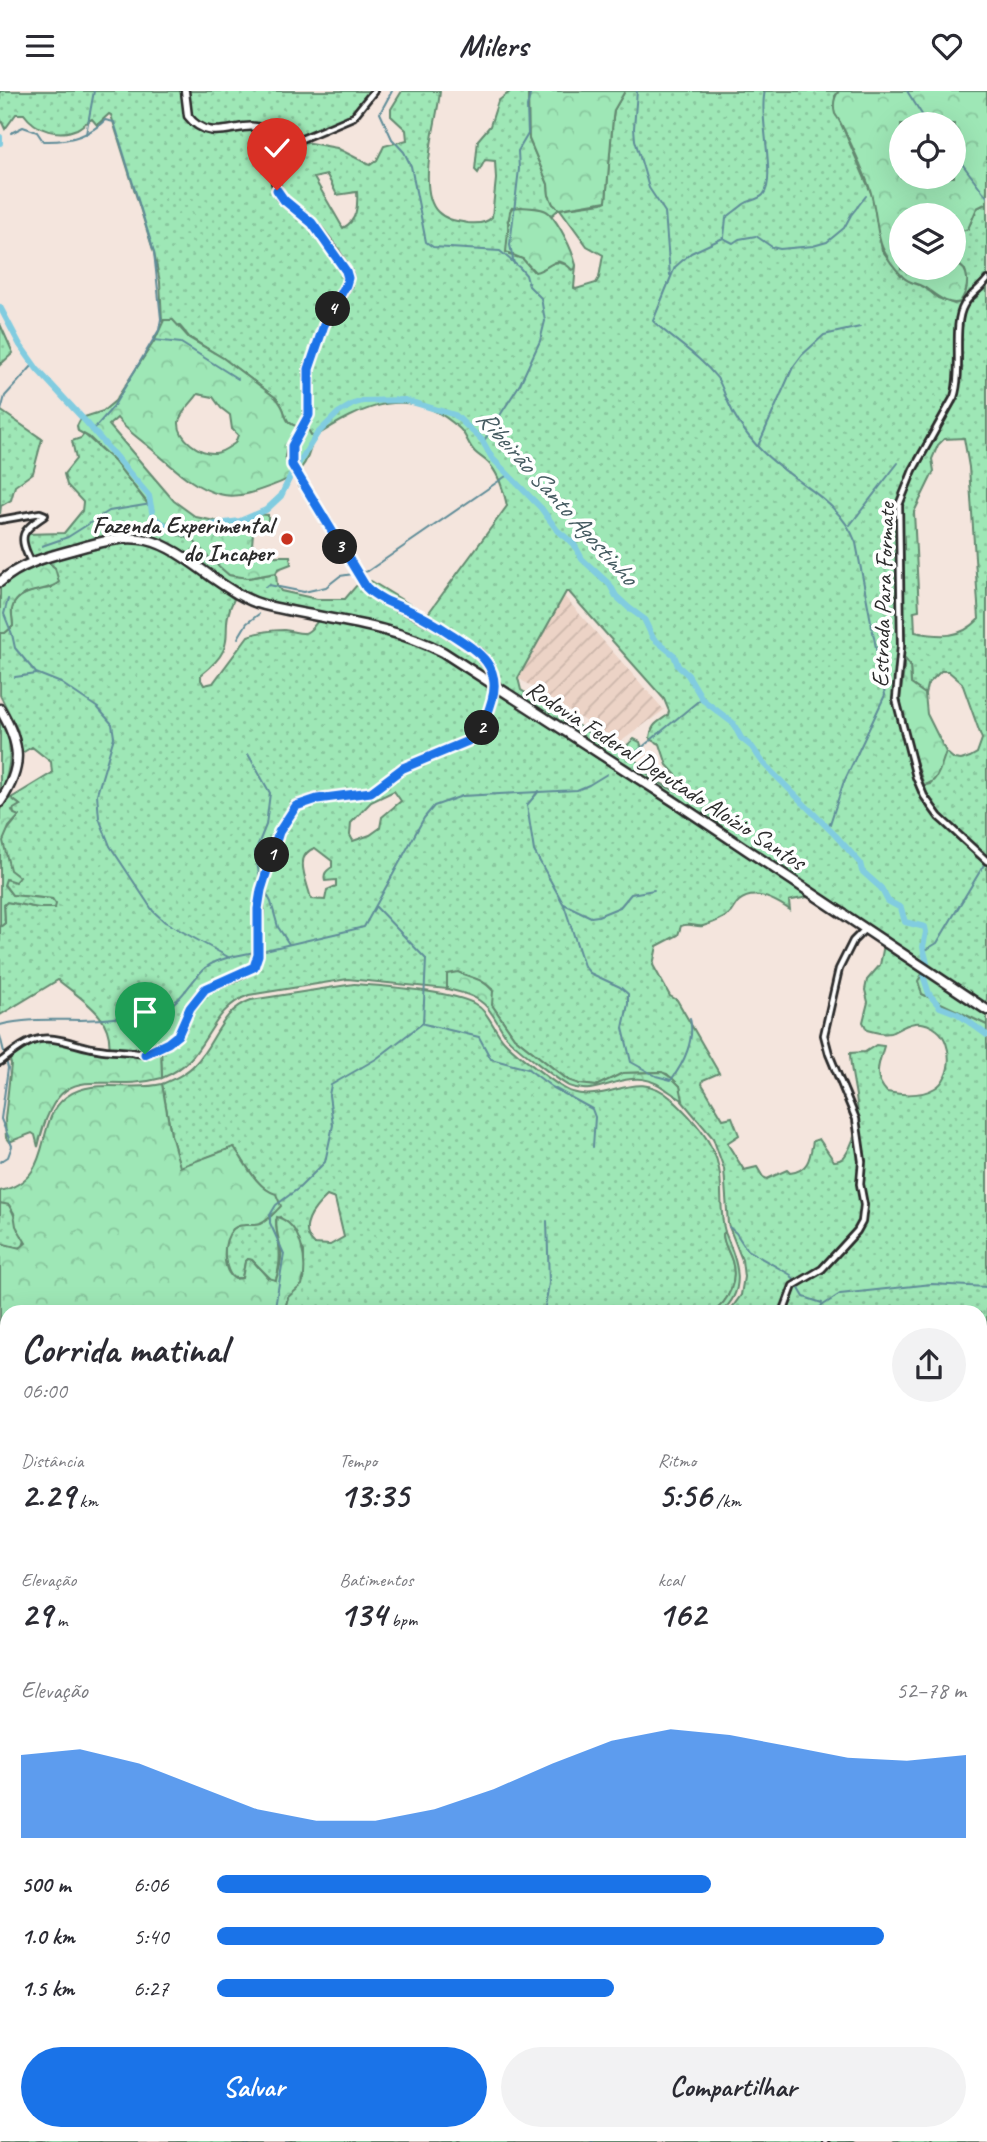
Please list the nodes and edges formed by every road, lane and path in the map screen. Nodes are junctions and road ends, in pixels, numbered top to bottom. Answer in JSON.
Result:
{"nodes":[{"id":1,"x":186,"y":91,"type":"edge"},
{"id":2,"x":374,"y":91,"type":"edge"},
{"id":3,"x":276,"y":154,"type":"junction"},
{"id":4,"x":987,"y":281,"type":"edge"},
{"id":5,"x":0,"y":520,"type":"edge"},
{"id":6,"x":32,"y":563,"type":"junction"},
{"id":7,"x":0,"y":582,"type":"edge"},
{"id":8,"x":496,"y":688,"type":"junction"},
{"id":9,"x":0,"y":709,"type":"edge"},
{"id":10,"x":0,"y":802,"type":"edge"},
{"id":11,"x":987,"y":862,"type":"edge"},
{"id":12,"x":866,"y":929,"type":"junction"},
{"id":13,"x":987,"y":1010,"type":"edge"},
{"id":14,"x":0,"y":1062,"type":"edge"},
{"id":15,"x":786,"y":1305,"type":"edge"}],
"edges":[{"from":1,"to":3,"type":"main road"},
{"from":2,"to":3,"type":"street"},
{"from":3,"to":8,"type":"main road"},
{"from":4,"to":11,"type":"street","name":"Estrada Para Formate"},
{"from":5,"to":6,"type":"street"},
{"from":6,"to":7,"type":"highway","name":"Rodovia Federal Deputado Aloízio Santos"},
{"from":6,"to":8,"type":"highway","name":"Rodovia Federal Deputado Aloízio Santos"},
{"from":8,"to":12,"type":"highway","name":"Rodovia Federal Deputado Aloízio Santos"},
{"from":8,"to":14,"type":"street"},
{"from":9,"to":10,"type":"highway"},
{"from":12,"to":13,"type":"highway","name":"Rodovia Federal Deputado Aloízio Santos"},
{"from":12,"to":15,"type":"street"}]}
